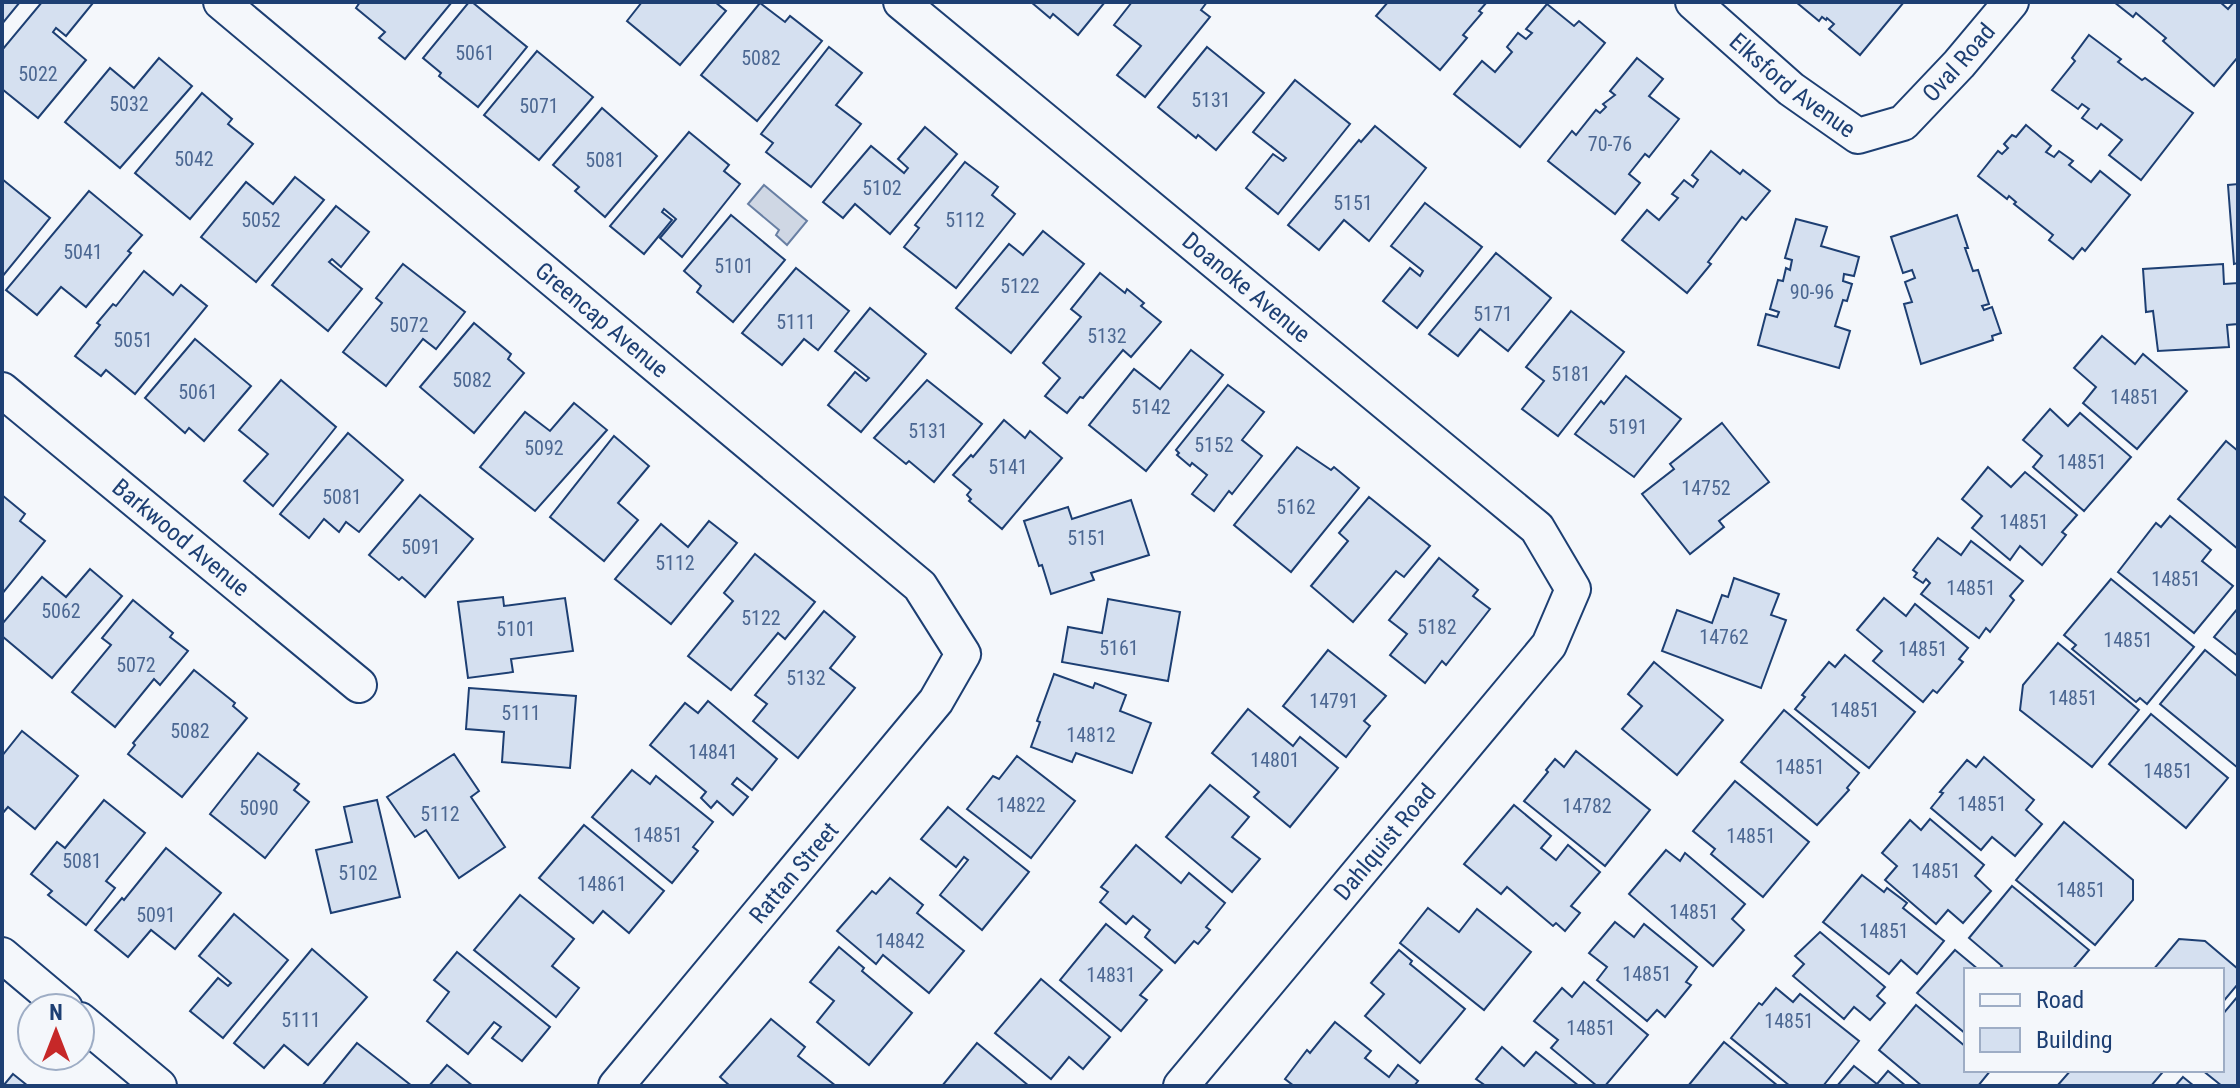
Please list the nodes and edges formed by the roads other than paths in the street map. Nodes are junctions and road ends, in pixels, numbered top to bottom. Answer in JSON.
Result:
{"nodes":[{"id":1,"x":221,"y":2,"type":"edge"},
{"id":2,"x":901,"y":2,"type":"edge"},
{"id":3,"x":1693,"y":2,"type":"edge"},
{"id":4,"x":2011,"y":2,"type":"edge"},
{"id":5,"x":1903,"y":123,"type":"joint"},
{"id":6,"x":2,"y":390,"type":"edge"},
{"id":7,"x":1573,"y":589,"type":"joint"},
{"id":8,"x":963,"y":654,"type":"joint"},
{"id":9,"x":359,"y":685,"type":"dead end"},
{"id":10,"x":2,"y":955,"type":"edge"},
{"id":11,"x":46,"y":992,"type":"edge"},
{"id":12,"x":96,"y":1033,"type":"edge"},
{"id":13,"x":159,"y":1086,"type":"edge"},
{"id":14,"x":616,"y":1086,"type":"edge"},
{"id":15,"x":1181,"y":1086,"type":"edge"}],
"edges":[{"from":1,"to":8,"type":"street","name":"Greencap Avenue"},
{"from":2,"to":7,"type":"street","name":"Doanoke Avenue"},
{"from":3,"to":5,"type":"street","name":"Elksford Avenue"},
{"from":4,"to":5,"type":"street","name":"Oval Road"},
{"from":6,"to":9,"type":"street","name":"Barkwood Avenue"},
{"from":7,"to":15,"type":"street","name":"Dahlquist Road"},
{"from":8,"to":14,"type":"street","name":"Rattan Street"},
{"from":10,"to":11,"type":"street"},
{"from":12,"to":13,"type":"street"}]}
